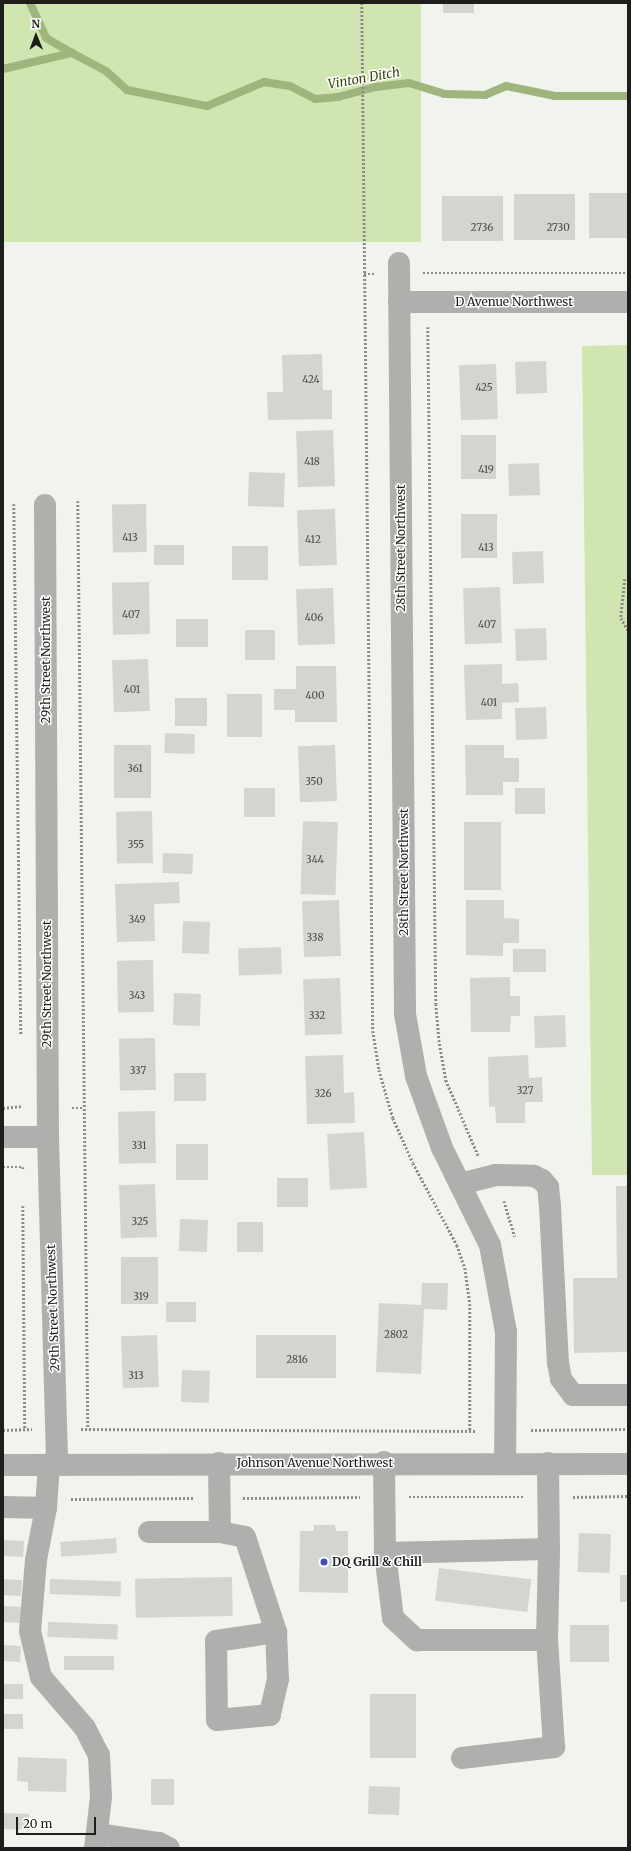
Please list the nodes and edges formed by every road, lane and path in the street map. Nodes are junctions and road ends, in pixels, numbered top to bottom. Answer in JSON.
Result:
{"nodes":[{"id":1,"x":362,"y":3,"type":"edge"},
{"id":2,"x":362,"y":117,"type":"dead end"},
{"id":3,"x":399,"y":268,"type":"junction"},
{"id":4,"x":628,"y":273,"type":"edge"},
{"id":5,"x":364,"y":274,"type":"dead end"},
{"id":6,"x":400,"y":302,"type":"junction"},
{"id":7,"x":428,"y":302,"type":"junction"},
{"id":8,"x":628,"y":302,"type":"edge"},
{"id":9,"x":78,"y":501,"type":"dead end"},
{"id":10,"x":14,"y":504,"type":"dead end"},
{"id":11,"x":45,"y":505,"type":"dead end"},
{"id":12,"x":625,"y":579,"type":"dead end"},
{"id":13,"x":628,"y":630,"type":"edge"},
{"id":14,"x":21,"y":1036,"type":"dead end"},
{"id":15,"x":21,"y":1100,"type":"dead end"},
{"id":16,"x":3,"y":1108,"type":"edge"},
{"id":17,"x":70,"y":1108,"type":"dead end"},
{"id":18,"x":84,"y":1108,"type":"junction"},
{"id":19,"x":3,"y":1137,"type":"edge"},
{"id":20,"x":48,"y":1137,"type":"junction"},
{"id":21,"x":3,"y":1167,"type":"edge"},
{"id":22,"x":23,"y":1175,"type":"dead end"},
{"id":23,"x":492,"y":1176,"type":"junction"},
{"id":24,"x":460,"y":1184,"type":"junction"},
{"id":25,"x":23,"y":1198,"type":"dead end"},
{"id":26,"x":516,"y":1243,"type":"dead end"},
{"id":27,"x":628,"y":1395,"type":"edge"},
{"id":28,"x":32,"y":1429,"type":"dead end"},
{"id":29,"x":80,"y":1429,"type":"dead end"},
{"id":30,"x":88,"y":1429,"type":"junction"},
{"id":31,"x":628,"y":1429,"type":"edge"},
{"id":32,"x":3,"y":1430,"type":"edge"},
{"id":33,"x":26,"y":1430,"type":"junction"},
{"id":34,"x":477,"y":1430,"type":"dead end"},
{"id":35,"x":527,"y":1430,"type":"dead end"},
{"id":36,"x":384,"y":1462,"type":"junction"},
{"id":37,"x":505,"y":1462,"type":"junction"},
{"id":38,"x":548,"y":1462,"type":"junction"},
{"id":39,"x":219,"y":1463,"type":"junction"},
{"id":40,"x":53,"y":1464,"type":"junction"},
{"id":41,"x":628,"y":1464,"type":"edge"},
{"id":42,"x":3,"y":1465,"type":"edge"},
{"id":43,"x":628,"y":1496,"type":"edge"},
{"id":44,"x":384,"y":1497,"type":"junction"},
{"id":45,"x":548,"y":1497,"type":"junction"},
{"id":46,"x":220,"y":1498,"type":"junction"},
{"id":47,"x":46,"y":1503,"type":"junction"},
{"id":48,"x":3,"y":1507,"type":"edge"},
{"id":49,"x":149,"y":1532,"type":"dead end"},
{"id":50,"x":220,"y":1532,"type":"junction"},
{"id":51,"x":549,"y":1549,"type":"junction"},
{"id":52,"x":385,"y":1553,"type":"junction"},
{"id":53,"x":276,"y":1632,"type":"junction"},
{"id":54,"x":546,"y":1640,"type":"junction"},
{"id":55,"x":462,"y":1758,"type":"dead end"},
{"id":56,"x":96,"y":1841,"type":"edge"},
{"id":57,"x":169,"y":1848,"type":"edge"}],
"edges":[{"from":1,"to":2,"type":"path"},
{"from":3,"to":4,"type":"path"},
{"from":3,"to":5,"type":"path"},
{"from":3,"to":6,"type":"street","name":"28th Street Northwest"},
{"from":6,"to":7,"type":"street","name":"D Avenue Northwest"},
{"from":6,"to":24,"type":"street","name":"28th Street Northwest"},
{"from":7,"to":8,"type":"street","name":"D Avenue Northwest"},
{"from":7,"to":23,"type":"path"},
{"from":9,"to":18,"type":"path"},
{"from":10,"to":14,"type":"path"},
{"from":11,"to":20,"type":"street","name":"29th Street Northwest"},
{"from":12,"to":13,"type":"path"},
{"from":15,"to":16,"type":"path"},
{"from":17,"to":18,"type":"path"},
{"from":18,"to":30,"type":"path"},
{"from":19,"to":20,"type":"street"},
{"from":20,"to":40,"type":"street","name":"29th Street Northwest"},
{"from":21,"to":22,"type":"path"},
{"from":23,"to":24,"type":"street"},
{"from":23,"to":26,"type":"path"},
{"from":23,"to":27,"type":"street"},
{"from":24,"to":37,"type":"street","name":"28th Street Northwest"},
{"from":25,"to":33,"type":"path"},
{"from":28,"to":33,"type":"path"},
{"from":29,"to":30,"type":"path"},
{"from":30,"to":34,"type":"path"},
{"from":31,"to":35,"type":"path"},
{"from":32,"to":33,"type":"path"},
{"from":36,"to":37,"type":"street","name":"Johnson Avenue Northwest"},
{"from":36,"to":39,"type":"street","name":"Johnson Avenue Northwest"},
{"from":36,"to":44,"type":"street"},
{"from":37,"to":38,"type":"street","name":"Johnson Avenue Northwest"},
{"from":38,"to":41,"type":"street","name":"Johnson Avenue Northwest"},
{"from":38,"to":45,"type":"street"},
{"from":39,"to":40,"type":"street","name":"Johnson Avenue Northwest"},
{"from":39,"to":46,"type":"street"},
{"from":40,"to":42,"type":"street","name":"Johnson Avenue Northwest"},
{"from":40,"to":47,"type":"street","name":"29th Street Northwest"},
{"from":43,"to":45,"type":"path"},
{"from":44,"to":45,"type":"path"},
{"from":44,"to":46,"type":"path"},
{"from":44,"to":52,"type":"street"},
{"from":45,"to":51,"type":"street"},
{"from":46,"to":47,"type":"path"},
{"from":46,"to":50,"type":"street"},
{"from":47,"to":48,"type":"street"},
{"from":47,"to":56,"type":"street","name":"29th Street Northwest"},
{"from":49,"to":50,"type":"street"},
{"from":50,"to":53,"type":"street"},
{"from":51,"to":52,"type":"street"},
{"from":51,"to":54,"type":"street"},
{"from":52,"to":54,"type":"street"},
{"from":53,"to":53,"type":"street"},
{"from":54,"to":55,"type":"street"},
{"from":56,"to":57,"type":"street"}]}
